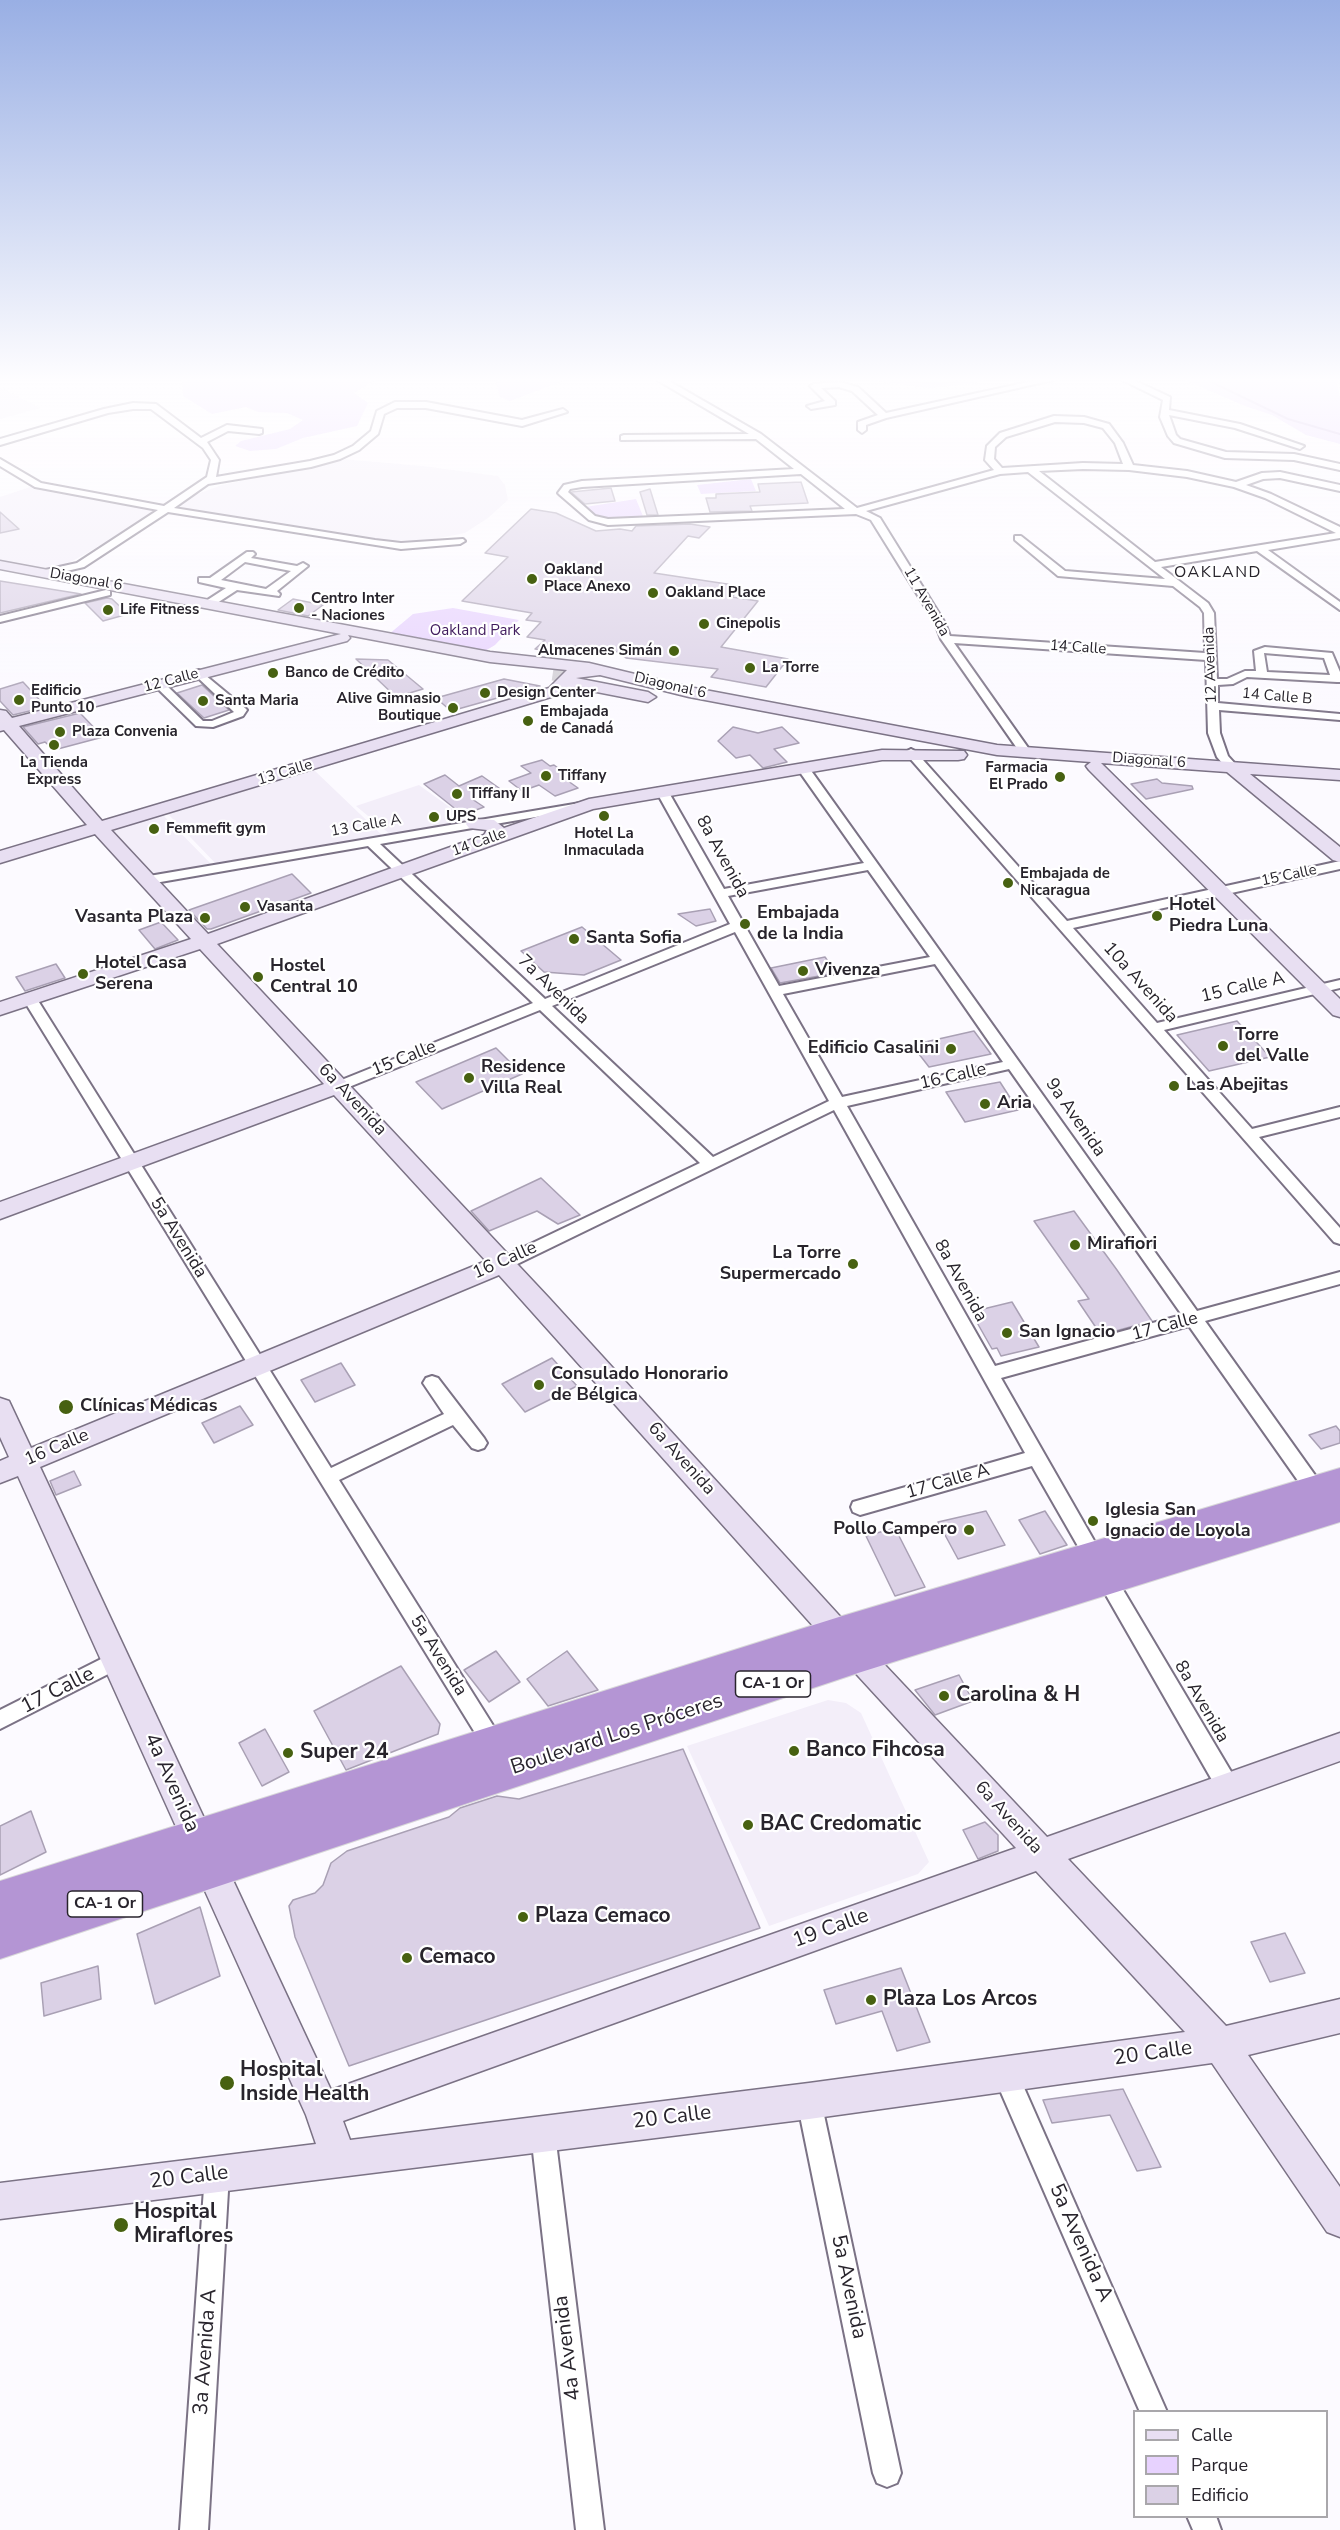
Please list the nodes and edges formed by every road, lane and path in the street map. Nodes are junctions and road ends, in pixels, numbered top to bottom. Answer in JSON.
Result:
{"nodes":[{"id":1,"x":90,"y":495,"type":"edge"},
{"id":2,"x":187,"y":495,"type":"edge"},
{"id":3,"x":565,"y":495,"type":"edge"},
{"id":4,"x":835,"y":495,"type":"edge"},
{"id":5,"x":911,"y":495,"type":"edge"},
{"id":6,"x":1064,"y":495,"type":"edge"},
{"id":7,"x":1265,"y":495,"type":"edge"},
{"id":8,"x":166,"y":510,"type":"junction"},
{"id":9,"x":856,"y":510,"type":"junction"},
{"id":10,"x":1340,"y":533,"type":"edge"},
{"id":11,"x":1018,"y":538,"type":"dead end"},
{"id":12,"x":460,"y":541,"type":"dead end"},
{"id":13,"x":1259,"y":548,"type":"junction"},
{"id":14,"x":1154,"y":565,"type":"junction"},
{"id":15,"x":1,"y":567,"type":"edge"},
{"id":16,"x":45,"y":573,"type":"junction"},
{"id":17,"x":1175,"y":583,"type":"junction"},
{"id":18,"x":235,"y":586,"type":"junction"},
{"id":19,"x":106,"y":593,"type":"junction"},
{"id":20,"x":210,"y":603,"type":"junction"},
{"id":21,"x":1340,"y":607,"type":"edge"},
{"id":22,"x":0,"y":619,"type":"edge"},
{"id":23,"x":293,"y":619,"type":"junction"},
{"id":24,"x":307,"y":630,"type":"junction"},
{"id":25,"x":342,"y":638,"type":"junction"},
{"id":26,"x":946,"y":639,"type":"junction"},
{"id":27,"x":302,"y":647,"type":"junction"},
{"id":28,"x":1210,"y":657,"type":"junction"},
{"id":29,"x":199,"y":674,"type":"junction"},
{"id":30,"x":1262,"y":675,"type":"junction"},
{"id":31,"x":585,"y":677,"type":"tunnel mouth"},
{"id":32,"x":1338,"y":679,"type":"edge"},
{"id":33,"x":557,"y":681,"type":"junction"},
{"id":34,"x":1211,"y":682,"type":"junction"},
{"id":35,"x":159,"y":684,"type":"junction"},
{"id":36,"x":672,"y":688,"type":"junction"},
{"id":37,"x":1212,"y":706,"type":"junction"},
{"id":38,"x":728,"y":708,"type":"junction"},
{"id":39,"x":1340,"y":717,"type":"edge"},
{"id":40,"x":2,"y":722,"type":"edge"},
{"id":41,"x":1025,"y":752,"type":"junction"},
{"id":42,"x":911,"y":753,"type":"junction"},
{"id":43,"x":975,"y":756,"type":"junction"},
{"id":44,"x":1095,"y":766,"type":"junction"},
{"id":45,"x":803,"y":768,"type":"junction"},
{"id":46,"x":1238,"y":772,"type":"junction"},
{"id":47,"x":1340,"y":775,"type":"edge"},
{"id":48,"x":1340,"y":783,"type":"edge"},
{"id":49,"x":662,"y":791,"type":"junction"},
{"id":50,"x":544,"y":815,"type":"junction"},
{"id":51,"x":475,"y":824,"type":"junction"},
{"id":52,"x":100,"y":829,"type":"junction"},
{"id":53,"x":491,"y":839,"type":"junction"},
{"id":54,"x":371,"y":842,"type":"junction"},
{"id":55,"x":1340,"y":856,"type":"edge"},
{"id":56,"x":0,"y":857,"type":"edge"},
{"id":57,"x":872,"y":865,"type":"junction"},
{"id":58,"x":1340,"y":866,"type":"edge"},
{"id":59,"x":402,"y":871,"type":"junction"},
{"id":60,"x":149,"y":880,"type":"junction"},
{"id":61,"x":1221,"y":891,"type":"junction"},
{"id":62,"x":720,"y":894,"type":"junction"},
{"id":63,"x":738,"y":926,"type":"junction"},
{"id":64,"x":1063,"y":926,"type":"junction"},
{"id":65,"x":206,"y":941,"type":"junction"},
{"id":66,"x":938,"y":959,"type":"junction"},
{"id":67,"x":1340,"y":984,"type":"edge"},
{"id":68,"x":1318,"y":989,"type":"junction"},
{"id":69,"x":775,"y":991,"type":"junction"},
{"id":70,"x":30,"y":999,"type":"junction"},
{"id":71,"x":540,"y":1004,"type":"junction"},
{"id":72,"x":0,"y":1010,"type":"edge"},
{"id":73,"x":1340,"y":1011,"type":"edge"},
{"id":74,"x":1153,"y":1028,"type":"junction"},
{"id":75,"x":1013,"y":1064,"type":"junction"},
{"id":76,"x":339,"y":1086,"type":"junction"},
{"id":77,"x":837,"y":1102,"type":"junction"},
{"id":78,"x":1340,"y":1112,"type":"edge"},
{"id":79,"x":1248,"y":1135,"type":"junction"},
{"id":80,"x":132,"y":1163,"type":"junction"},
{"id":81,"x":711,"y":1164,"type":"junction"},
{"id":82,"x":0,"y":1211,"type":"edge"},
{"id":83,"x":1340,"y":1238,"type":"edge"},
{"id":84,"x":503,"y":1264,"type":"junction"},
{"id":85,"x":1340,"y":1278,"type":"edge"},
{"id":86,"x":1194,"y":1319,"type":"junction"},
{"id":87,"x":258,"y":1365,"type":"junction"},
{"id":88,"x":990,"y":1374,"type":"junction"},
{"id":89,"x":432,"y":1383,"type":"dead end"},
{"id":90,"x":0,"y":1408,"type":"edge"},
{"id":91,"x":456,"y":1416,"type":"junction"},
{"id":92,"x":478,"y":1443,"type":"dead end"},
{"id":93,"x":1037,"y":1457,"type":"junction"},
{"id":94,"x":12,"y":1467,"type":"edge"},
{"id":95,"x":327,"y":1478,"type":"junction"},
{"id":96,"x":1332,"y":1493,"type":"edge"},
{"id":97,"x":860,"y":1507,"type":"dead end"},
{"id":98,"x":1100,"y":1568,"type":"junction"},
{"id":99,"x":849,"y":1644,"type":"junction"},
{"id":100,"x":115,"y":1661,"type":"junction"},
{"id":101,"x":0,"y":1720,"type":"edge"},
{"id":102,"x":492,"y":1742,"type":"junction"},
{"id":103,"x":1340,"y":1747,"type":"edge"},
{"id":104,"x":1228,"y":1787,"type":"junction"},
{"id":105,"x":1041,"y":1854,"type":"junction"},
{"id":106,"x":203,"y":1856,"type":"junction"},
{"id":107,"x":0,"y":1902,"type":"edge"},
{"id":108,"x":0,"y":1938,"type":"edge"},
{"id":109,"x":1340,"y":2016,"type":"edge"},
{"id":110,"x":1220,"y":2045,"type":"junction"},
{"id":111,"x":1005,"y":2074,"type":"junction"},
{"id":112,"x":809,"y":2101,"type":"junction"},
{"id":113,"x":322,"y":2111,"type":"junction"},
{"id":114,"x":545,"y":2150,"type":"junction"},
{"id":115,"x":339,"y":2159,"type":"junction"},
{"id":116,"x":217,"y":2174,"type":"junction"},
{"id":117,"x":0,"y":2201,"type":"edge"},
{"id":118,"x":1340,"y":2219,"type":"edge"},
{"id":119,"x":1153,"y":2410,"type":"edge"},
{"id":120,"x":887,"y":2473,"type":"dead end"},
{"id":121,"x":194,"y":2530,"type":"edge"},
{"id":122,"x":590,"y":2530,"type":"edge"}],
"edges":[{"from":1,"to":8,"type":"street"},
{"from":2,"to":8,"type":"street"},
{"from":3,"to":9,"type":"street"},
{"from":4,"to":9,"type":"street","name":"11 Avenida"},
{"from":5,"to":9,"type":"street"},
{"from":6,"to":14,"type":"street","name":"12 Avenida"},
{"from":7,"to":10,"type":"street"},
{"from":8,"to":12,"type":"street"},
{"from":8,"to":16,"type":"street"},
{"from":9,"to":26,"type":"street","name":"11 Avenida"},
{"from":10,"to":13,"type":"street"},
{"from":11,"to":17,"type":"street"},
{"from":13,"to":14,"type":"street"},
{"from":13,"to":21,"type":"street"},
{"from":14,"to":17,"type":"street","name":"12 Avenida"},
{"from":15,"to":16,"type":"street","name":"Diagonal 6"},
{"from":15,"to":19,"type":"street","name":"Diagonal 6"},
{"from":16,"to":20,"type":"street","name":"Diagonal 6"},
{"from":17,"to":28,"type":"street","name":"12 Avenida"},
{"from":18,"to":18,"type":"street"},
{"from":18,"to":20,"type":"street"},
{"from":19,"to":22,"type":"street"},
{"from":19,"to":24,"type":"street","name":"Diagonal 6"},
{"from":20,"to":23,"type":"street","name":"Diagonal 6"},
{"from":23,"to":24,"type":"street"},
{"from":23,"to":36,"type":"street","name":"Diagonal 6"},
{"from":24,"to":25,"type":"street","name":"Diagonal 6"},
{"from":24,"to":27,"type":"street"},
{"from":25,"to":27,"type":"street","name":"12 Calle"},
{"from":25,"to":33,"type":"street","name":"Diagonal 6"},
{"from":26,"to":28,"type":"street","name":"14 Calle"},
{"from":26,"to":41,"type":"street","name":"11 Avenida"},
{"from":27,"to":29,"type":"street","name":"12 Calle"},
{"from":28,"to":34,"type":"street","name":"12 Avenida"},
{"from":29,"to":35,"type":"street","name":"12 Calle"},
{"from":29,"to":35,"type":"street"},
{"from":30,"to":32,"type":"street"},
{"from":30,"to":32,"type":"street"},
{"from":30,"to":34,"type":"street"},
{"from":31,"to":38,"type":"street","name":"Diagonal 6"},
{"from":33,"to":36,"type":"street","name":"13 Calle"},
{"from":33,"to":38,"type":"street","name":"Diagonal 6"},
{"from":33,"to":52,"type":"street","name":"13 Calle"},
{"from":34,"to":37,"type":"street","name":"12 Avenida"},
{"from":35,"to":40,"type":"street","name":"12 Calle"},
{"from":36,"to":41,"type":"street","name":"Diagonal 6"},
{"from":37,"to":39,"type":"street","name":"14 Calle B"},
{"from":37,"to":46,"type":"street","name":"12 Avenida"},
{"from":38,"to":43,"type":"street","name":"Diagonal 6"},
{"from":40,"to":52,"type":"street","name":"6a Avenida"},
{"from":41,"to":46,"type":"street","name":"Diagonal 6"},
{"from":42,"to":43,"type":"street","name":"14 Calle"},
{"from":42,"to":45,"type":"street","name":"14 Calle"},
{"from":42,"to":64,"type":"street","name":"10a Avenida"},
{"from":43,"to":44,"type":"street","name":"Diagonal 6"},
{"from":44,"to":46,"type":"street","name":"Diagonal 6"},
{"from":44,"to":61,"type":"street"},
{"from":45,"to":49,"type":"street","name":"14 Calle"},
{"from":45,"to":57,"type":"street","name":"9a Avenida"},
{"from":46,"to":47,"type":"street","name":"Diagonal 6"},
{"from":46,"to":48,"type":"street","name":"Diagonal 6"},
{"from":46,"to":55,"type":"street","name":"12 Avenida"},
{"from":49,"to":50,"type":"street","name":"14 Calle"},
{"from":49,"to":62,"type":"street","name":"8a Avenida"},
{"from":50,"to":51,"type":"street","name":"13 Calle A"},
{"from":50,"to":53,"type":"street","name":"14 Calle"},
{"from":51,"to":53,"type":"street"},
{"from":51,"to":54,"type":"street","name":"13 Calle A"},
{"from":52,"to":56,"type":"street","name":"13 Calle"},
{"from":52,"to":60,"type":"street","name":"6a Avenida"},
{"from":53,"to":59,"type":"street","name":"14 Calle"},
{"from":54,"to":59,"type":"street","name":"7a Avenida"},
{"from":54,"to":60,"type":"street","name":"13 Calle A"},
{"from":57,"to":62,"type":"street"},
{"from":57,"to":66,"type":"street","name":"9a Avenida"},
{"from":58,"to":61,"type":"street","name":"15 Calle"},
{"from":59,"to":65,"type":"street","name":"14 Calle"},
{"from":59,"to":71,"type":"street","name":"7a Avenida"},
{"from":60,"to":65,"type":"street","name":"6a Avenida"},
{"from":61,"to":64,"type":"street","name":"15 Calle"},
{"from":61,"to":68,"type":"street"},
{"from":62,"to":63,"type":"street","name":"8a Avenida"},
{"from":63,"to":69,"type":"street","name":"8a Avenida"},
{"from":63,"to":71,"type":"street","name":"15 Calle"},
{"from":64,"to":74,"type":"street","name":"10a Avenida"},
{"from":65,"to":70,"type":"street","name":"14 Calle"},
{"from":65,"to":76,"type":"street","name":"6a Avenida"},
{"from":66,"to":69,"type":"street"},
{"from":66,"to":75,"type":"street","name":"9a Avenida"},
{"from":67,"to":68,"type":"street","name":"15 Calle A"},
{"from":68,"to":73,"type":"street"},
{"from":68,"to":74,"type":"street","name":"15 Calle A"},
{"from":69,"to":77,"type":"street","name":"8a Avenida"},
{"from":70,"to":72,"type":"street","name":"14 Calle"},
{"from":70,"to":80,"type":"street","name":"5a Avenida"},
{"from":71,"to":76,"type":"street","name":"15 Calle"},
{"from":71,"to":81,"type":"street","name":"7a Avenida"},
{"from":74,"to":79,"type":"street","name":"10a Avenida"},
{"from":75,"to":77,"type":"street","name":"16 Calle"},
{"from":75,"to":86,"type":"street","name":"9a Avenida"},
{"from":76,"to":80,"type":"street","name":"15 Calle"},
{"from":76,"to":84,"type":"street","name":"6a Avenida"},
{"from":77,"to":81,"type":"street","name":"16 Calle"},
{"from":77,"to":88,"type":"street","name":"8a Avenida"},
{"from":78,"to":79,"type":"street"},
{"from":79,"to":83,"type":"street","name":"10a Avenida"},
{"from":80,"to":82,"type":"street","name":"15 Calle"},
{"from":80,"to":87,"type":"street","name":"5a Avenida"},
{"from":81,"to":84,"type":"street","name":"16 Calle"},
{"from":84,"to":87,"type":"street","name":"16 Calle"},
{"from":84,"to":99,"type":"street","name":"6a Avenida"},
{"from":85,"to":86,"type":"street","name":"17 Calle"},
{"from":86,"to":88,"type":"street","name":"17 Calle"},
{"from":86,"to":96,"type":"street","name":"9a Avenida"},
{"from":87,"to":94,"type":"street","name":"16 Calle"},
{"from":87,"to":95,"type":"street","name":"5a Avenida"},
{"from":88,"to":93,"type":"street","name":"8a Avenida"},
{"from":89,"to":91,"type":"street"},
{"from":90,"to":94,"type":"street","name":"4a Avenida"},
{"from":91,"to":92,"type":"street"},
{"from":91,"to":95,"type":"street"},
{"from":93,"to":97,"type":"street","name":"17 Calle A"},
{"from":93,"to":98,"type":"street","name":"8a Avenida"},
{"from":94,"to":100,"type":"street","name":"4a Avenida"},
{"from":95,"to":102,"type":"street","name":"5a Avenida"},
{"from":96,"to":98,"type":"highway","name":"Boulevard Los Próceres","number":"CA-1 Or"},
{"from":98,"to":99,"type":"highway","name":"Boulevard Los Próceres","number":"CA-1 Or"},
{"from":98,"to":104,"type":"street","name":"8a Avenida"},
{"from":99,"to":102,"type":"highway","name":"Boulevard Los Próceres","number":"CA-1 Or"},
{"from":99,"to":105,"type":"street","name":"6a Avenida"},
{"from":99,"to":106,"type":"highway","name":"Boulevard Los Próceres","number":"CA-1 Or"},
{"from":100,"to":101,"type":"street","name":"17 Calle"},
{"from":100,"to":106,"type":"street","name":"4a Avenida"},
{"from":102,"to":106,"type":"highway","name":"Boulevard Los Próceres","number":"CA-1 Or"},
{"from":103,"to":104,"type":"street","name":"19 Calle"},
{"from":104,"to":105,"type":"street","name":"19 Calle"},
{"from":105,"to":110,"type":"street","name":"6a Avenida"},
{"from":105,"to":113,"type":"street","name":"19 Calle"},
{"from":106,"to":107,"type":"highway","name":"Boulevard Los Próceres","number":"CA-1 Or"},
{"from":106,"to":108,"type":"highway","name":"Boulevard Los Próceres","number":"CA-1 Or"},
{"from":106,"to":113,"type":"street","name":"4a Avenida"},
{"from":109,"to":110,"type":"street","name":"20 Calle"},
{"from":110,"to":111,"type":"street","name":"20 Calle"},
{"from":110,"to":118,"type":"street","name":"6a Avenida"},
{"from":111,"to":112,"type":"street","name":"20 Calle"},
{"from":111,"to":119,"type":"street","name":"5a Avenida A"},
{"from":112,"to":114,"type":"street","name":"20 Calle"},
{"from":112,"to":120,"type":"street","name":"5a Avenida"},
{"from":113,"to":115,"type":"street","name":"4a Avenida"},
{"from":114,"to":115,"type":"street","name":"20 Calle"},
{"from":114,"to":122,"type":"street","name":"4a Avenida"},
{"from":115,"to":116,"type":"street","name":"20 Calle"},
{"from":116,"to":117,"type":"street","name":"20 Calle"},
{"from":116,"to":121,"type":"street","name":"3a Avenida A"}]}
